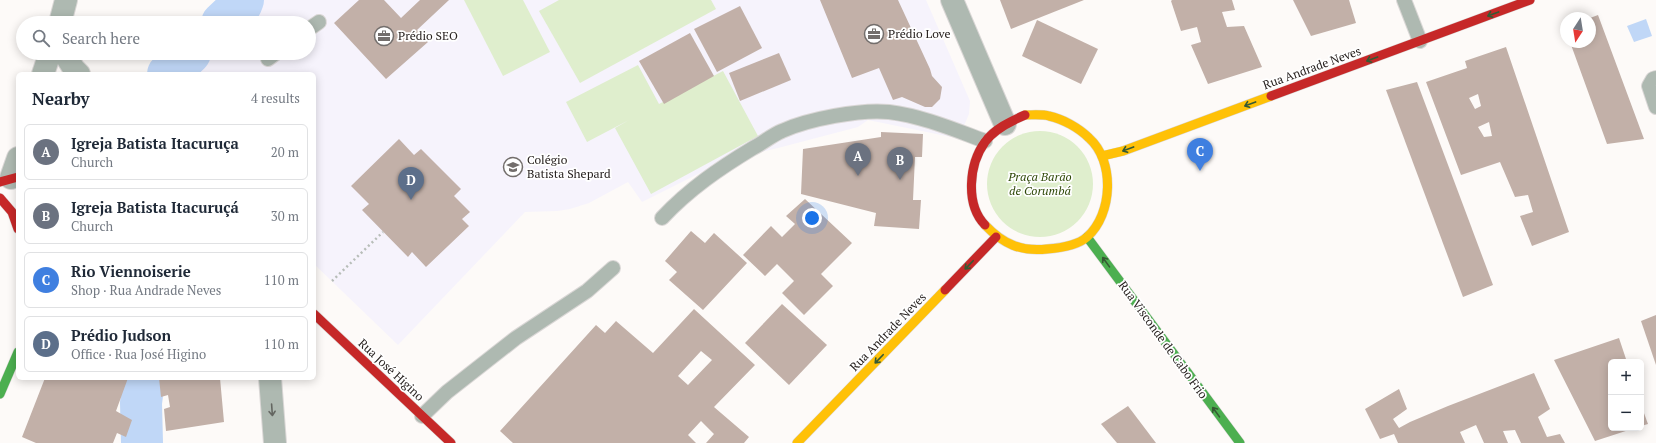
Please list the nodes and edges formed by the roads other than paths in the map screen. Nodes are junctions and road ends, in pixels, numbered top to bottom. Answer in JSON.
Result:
{"nodes":[{"id":1,"x":66,"y":0,"type":"edge"},
{"id":2,"x":952,"y":0,"type":"edge"},
{"id":3,"x":1404,"y":0,"type":"edge"},
{"id":4,"x":1530,"y":0,"type":"edge"},
{"id":5,"x":62,"y":16,"type":"edge"},
{"id":6,"x":1420,"y":41,"type":"junction"},
{"id":7,"x":48,"y":60,"type":"edge"},
{"id":8,"x":68,"y":60,"type":"edge"},
{"id":9,"x":44,"y":72,"type":"edge"},
{"id":10,"x":77,"y":72,"type":"edge"},
{"id":11,"x":1656,"y":78,"type":"edge"},
{"id":12,"x":1656,"y":107,"type":"edge"},
{"id":13,"x":1005,"y":124,"type":"junction"},
{"id":14,"x":985,"y":142,"type":"junction"},
{"id":15,"x":1102,"y":156,"type":"junction"},
{"id":16,"x":0,"y":198,"type":"edge"},
{"id":17,"x":662,"y":218,"type":"dead end"},
{"id":18,"x":16,"y":222,"type":"edge"},
{"id":19,"x":996,"y":237,"type":"junction"},
{"id":20,"x":1087,"y":237,"type":"junction"},
{"id":21,"x":613,"y":268,"type":"dead end"},
{"id":22,"x":316,"y":316,"type":"edge"},
{"id":23,"x":16,"y":357,"type":"edge"},
{"id":24,"x":270,"y":380,"type":"edge"},
{"id":25,"x":0,"y":394,"type":"edge"},
{"id":26,"x":422,"y":416,"type":"junction"},
{"id":27,"x":275,"y":443,"type":"edge"},
{"id":28,"x":451,"y":443,"type":"edge"},
{"id":29,"x":797,"y":443,"type":"edge"},
{"id":30,"x":1240,"y":443,"type":"edge"}],
"edges":[{"from":1,"to":5,"type":"street"},
{"from":2,"to":13,"type":"street"},
{"from":3,"to":6,"type":"lane"},
{"from":4,"to":6,"type":"street","name":"Rua Andrade Neves","one_way":true},
{"from":6,"to":15,"type":"street","name":"Rua Andrade Neves","one_way":true},
{"from":7,"to":9,"type":"street"},
{"from":8,"to":10,"type":"street"},
{"from":11,"to":12,"type":"lane"},
{"from":13,"to":14,"type":"street"},
{"from":13,"to":15,"type":"street"},
{"from":14,"to":17,"type":"lane"},
{"from":14,"to":19,"type":"street"},
{"from":15,"to":20,"type":"street"},
{"from":16,"to":18,"type":"street"},
{"from":19,"to":20,"type":"street"},
{"from":19,"to":29,"type":"street","name":"Rua Andrade Neves","one_way":true},
{"from":30,"to":20,"type":"street","name":"Rua Visconde de Cabo Frio","one_way":true},
{"from":21,"to":26,"type":"lane"},
{"from":22,"to":26,"type":"street","name":"Rua José Higino"},
{"from":23,"to":25,"type":"street"},
{"from":24,"to":27,"type":"street","one_way":true},
{"from":26,"to":28,"type":"street","name":"Rua José Higino"}]}
